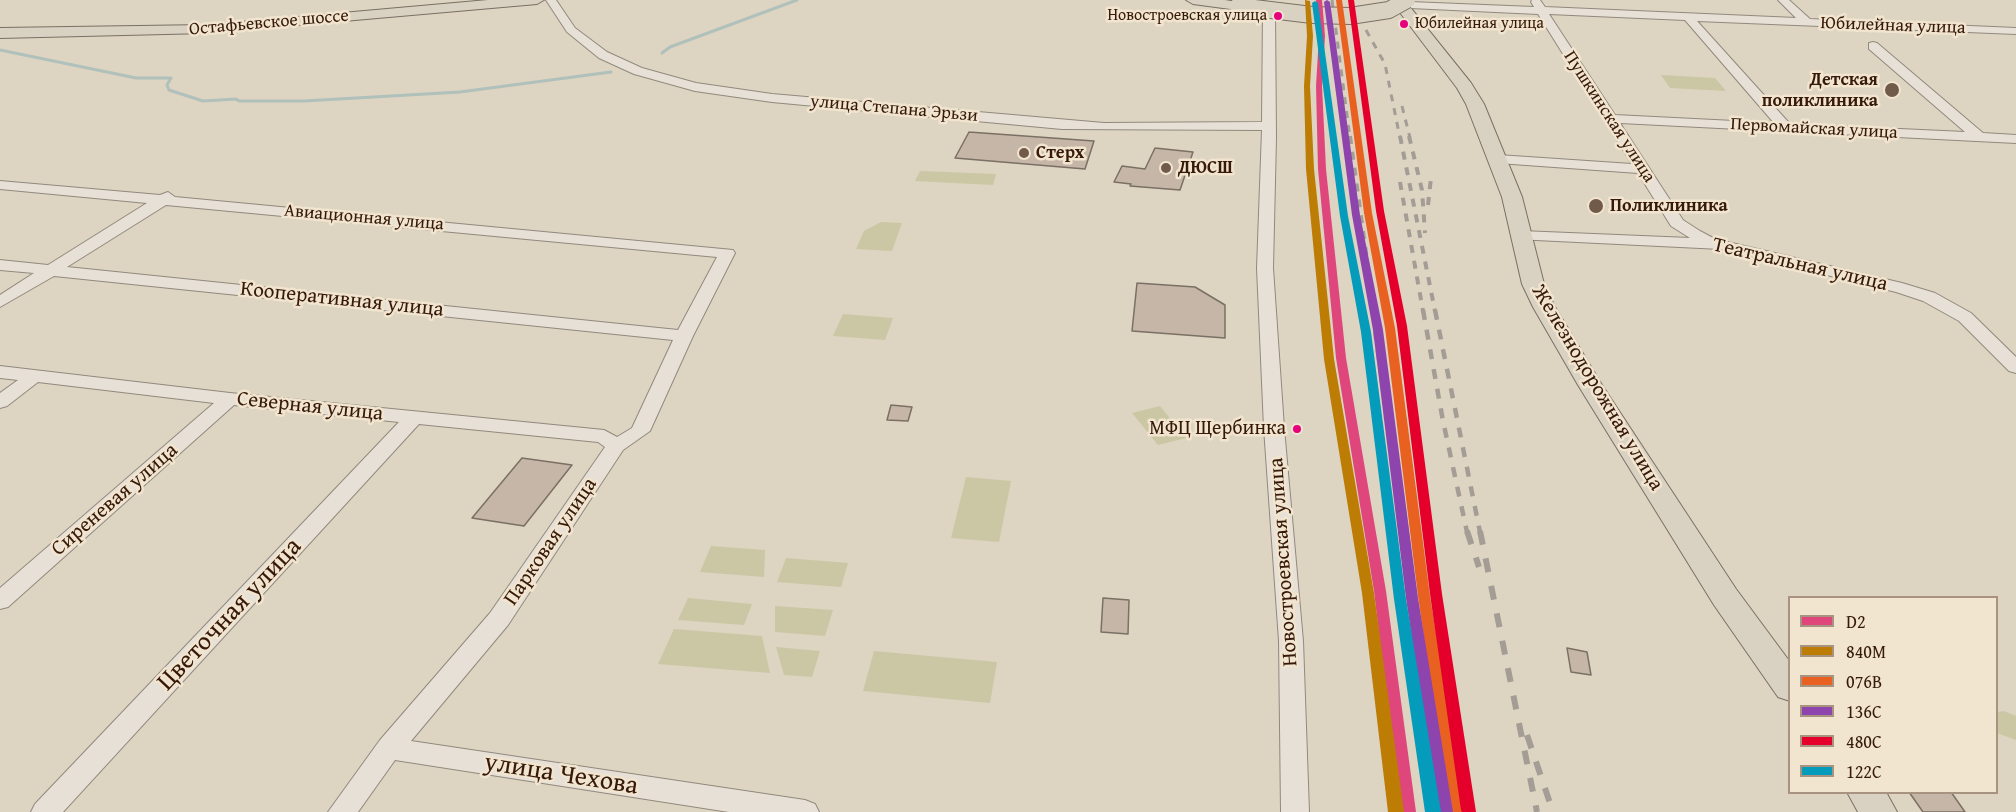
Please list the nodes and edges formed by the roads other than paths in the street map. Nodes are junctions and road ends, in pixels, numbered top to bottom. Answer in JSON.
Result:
{"nodes":[{"id":1,"x":483,"y":0,"type":"edge"},
{"id":2,"x":537,"y":0,"type":"edge"},
{"id":3,"x":552,"y":0,"type":"edge"},
{"id":4,"x":1193,"y":0,"type":"edge"},
{"id":5,"x":1244,"y":0,"type":"edge"},
{"id":6,"x":1783,"y":0,"type":"edge"},
{"id":7,"x":1251,"y":1,"type":"edge"},
{"id":8,"x":1402,"y":3,"type":"edge"},
{"id":9,"x":1537,"y":5,"type":"edge"},
{"id":10,"x":1688,"y":16,"type":"junction"},
{"id":11,"x":1807,"y":22,"type":"junction"},
{"id":12,"x":2016,"y":31,"type":"edge"},
{"id":13,"x":0,"y":32,"type":"edge"},
{"id":14,"x":1872,"y":46,"type":"dead end"},
{"id":15,"x":1612,"y":119,"type":"junction"},
{"id":16,"x":1268,"y":126,"type":"junction"},
{"id":17,"x":1786,"y":128,"type":"junction"},
{"id":18,"x":1979,"y":137,"type":"junction"},
{"id":19,"x":2016,"y":139,"type":"edge"},
{"id":20,"x":1498,"y":159,"type":"junction"},
{"id":21,"x":1643,"y":169,"type":"junction"},
{"id":22,"x":0,"y":185,"type":"edge"},
{"id":23,"x":182,"y":189,"type":"dead end"},
{"id":24,"x":165,"y":199,"type":"junction"},
{"id":25,"x":1521,"y":236,"type":"junction"},
{"id":26,"x":1721,"y":244,"type":"junction"},
{"id":27,"x":727,"y":252,"type":"joint"},
{"id":28,"x":0,"y":266,"type":"edge"},
{"id":29,"x":51,"y":271,"type":"junction"},
{"id":30,"x":0,"y":302,"type":"edge"},
{"id":31,"x":684,"y":336,"type":"junction"},
{"id":32,"x":2016,"y":367,"type":"edge"},
{"id":33,"x":0,"y":372,"type":"edge"},
{"id":34,"x":36,"y":375,"type":"junction"},
{"id":35,"x":230,"y":399,"type":"junction"},
{"id":36,"x":0,"y":402,"type":"edge"},
{"id":37,"x":414,"y":417,"type":"junction"},
{"id":38,"x":616,"y":446,"type":"junction"},
{"id":39,"x":0,"y":601,"type":"edge"},
{"id":40,"x":1788,"y":685,"type":"edge"},
{"id":41,"x":389,"y":748,"type":"junction"},
{"id":42,"x":1866,"y":794,"type":"edge"},
{"id":43,"x":795,"y":811,"type":"edge"},
{"id":44,"x":45,"y":812,"type":"edge"},
{"id":45,"x":342,"y":812,"type":"edge"},
{"id":46,"x":1295,"y":812,"type":"edge"},
{"id":47,"x":1879,"y":812,"type":"edge"}],
"edges":[{"from":1,"to":13,"type":"main road","name":"Остафьевское шоссе"},
{"from":2,"to":13,"type":"main road","name":"Остафьевское шоссе"},
{"from":3,"to":16,"type":"street","name":"улица Степана Эрьзи"},
{"from":4,"to":8,"type":"main road","bridge":true},
{"from":5,"to":7,"type":"street"},
{"from":6,"to":11,"type":"street"},
{"from":7,"to":16,"type":"street","name":"Новостроевская улица"},
{"from":8,"to":9,"type":"street","name":"Юбилейная улица"},
{"from":8,"to":20,"type":"main road","name":"Железнодорожная улица"},
{"from":9,"to":10,"type":"street","name":"Юбилейная улица"},
{"from":9,"to":15,"type":"street","name":"Пушкинская улица"},
{"from":10,"to":11,"type":"street","name":"Юбилейная улица"},
{"from":10,"to":17,"type":"street"},
{"from":11,"to":12,"type":"street","name":"Юбилейная улица"},
{"from":14,"to":18,"type":"street"},
{"from":15,"to":17,"type":"street","name":"Первомайская улица"},
{"from":15,"to":21,"type":"street","name":"Пушкинская улица"},
{"from":16,"to":46,"type":"street","name":"Новостроевская улица"},
{"from":17,"to":18,"type":"street","name":"Первомайская улица"},
{"from":18,"to":19,"type":"street","name":"Первомайская улица"},
{"from":20,"to":21,"type":"street"},
{"from":20,"to":25,"type":"main road","name":"Железнодорожная улица"},
{"from":21,"to":26,"type":"street","name":"Пушкинская улица"},
{"from":22,"to":24,"type":"street","name":"Авиационная улица"},
{"from":23,"to":24,"type":"street"},
{"from":24,"to":27,"type":"street","name":"Авиационная улица"},
{"from":24,"to":29,"type":"street"},
{"from":25,"to":26,"type":"street","name":"Театральная улица"},
{"from":25,"to":40,"type":"main road","name":"Железнодорожная улица"},
{"from":26,"to":32,"type":"street","name":"Театральная улица"},
{"from":27,"to":31,"type":"street","name":"Парковая улица"},
{"from":28,"to":29,"type":"street","name":"Кооперативная улица"},
{"from":29,"to":30,"type":"street"},
{"from":29,"to":31,"type":"street","name":"Кооперативная улица"},
{"from":31,"to":38,"type":"street","name":"Парковая улица"},
{"from":33,"to":34,"type":"street","name":"Северная улица"},
{"from":34,"to":35,"type":"street","name":"Северная улица"},
{"from":34,"to":36,"type":"street"},
{"from":35,"to":37,"type":"street","name":"Северная улица"},
{"from":35,"to":39,"type":"street","name":"Сиреневая улица"},
{"from":37,"to":38,"type":"street","name":"Северная улица"},
{"from":37,"to":44,"type":"street","name":"Цветочная улица"},
{"from":38,"to":41,"type":"street","name":"Парковая улица"},
{"from":41,"to":43,"type":"street","name":"улица Чехова"},
{"from":41,"to":45,"type":"street","name":"Парковая улица"},
{"from":42,"to":47,"type":"main road"}]}
